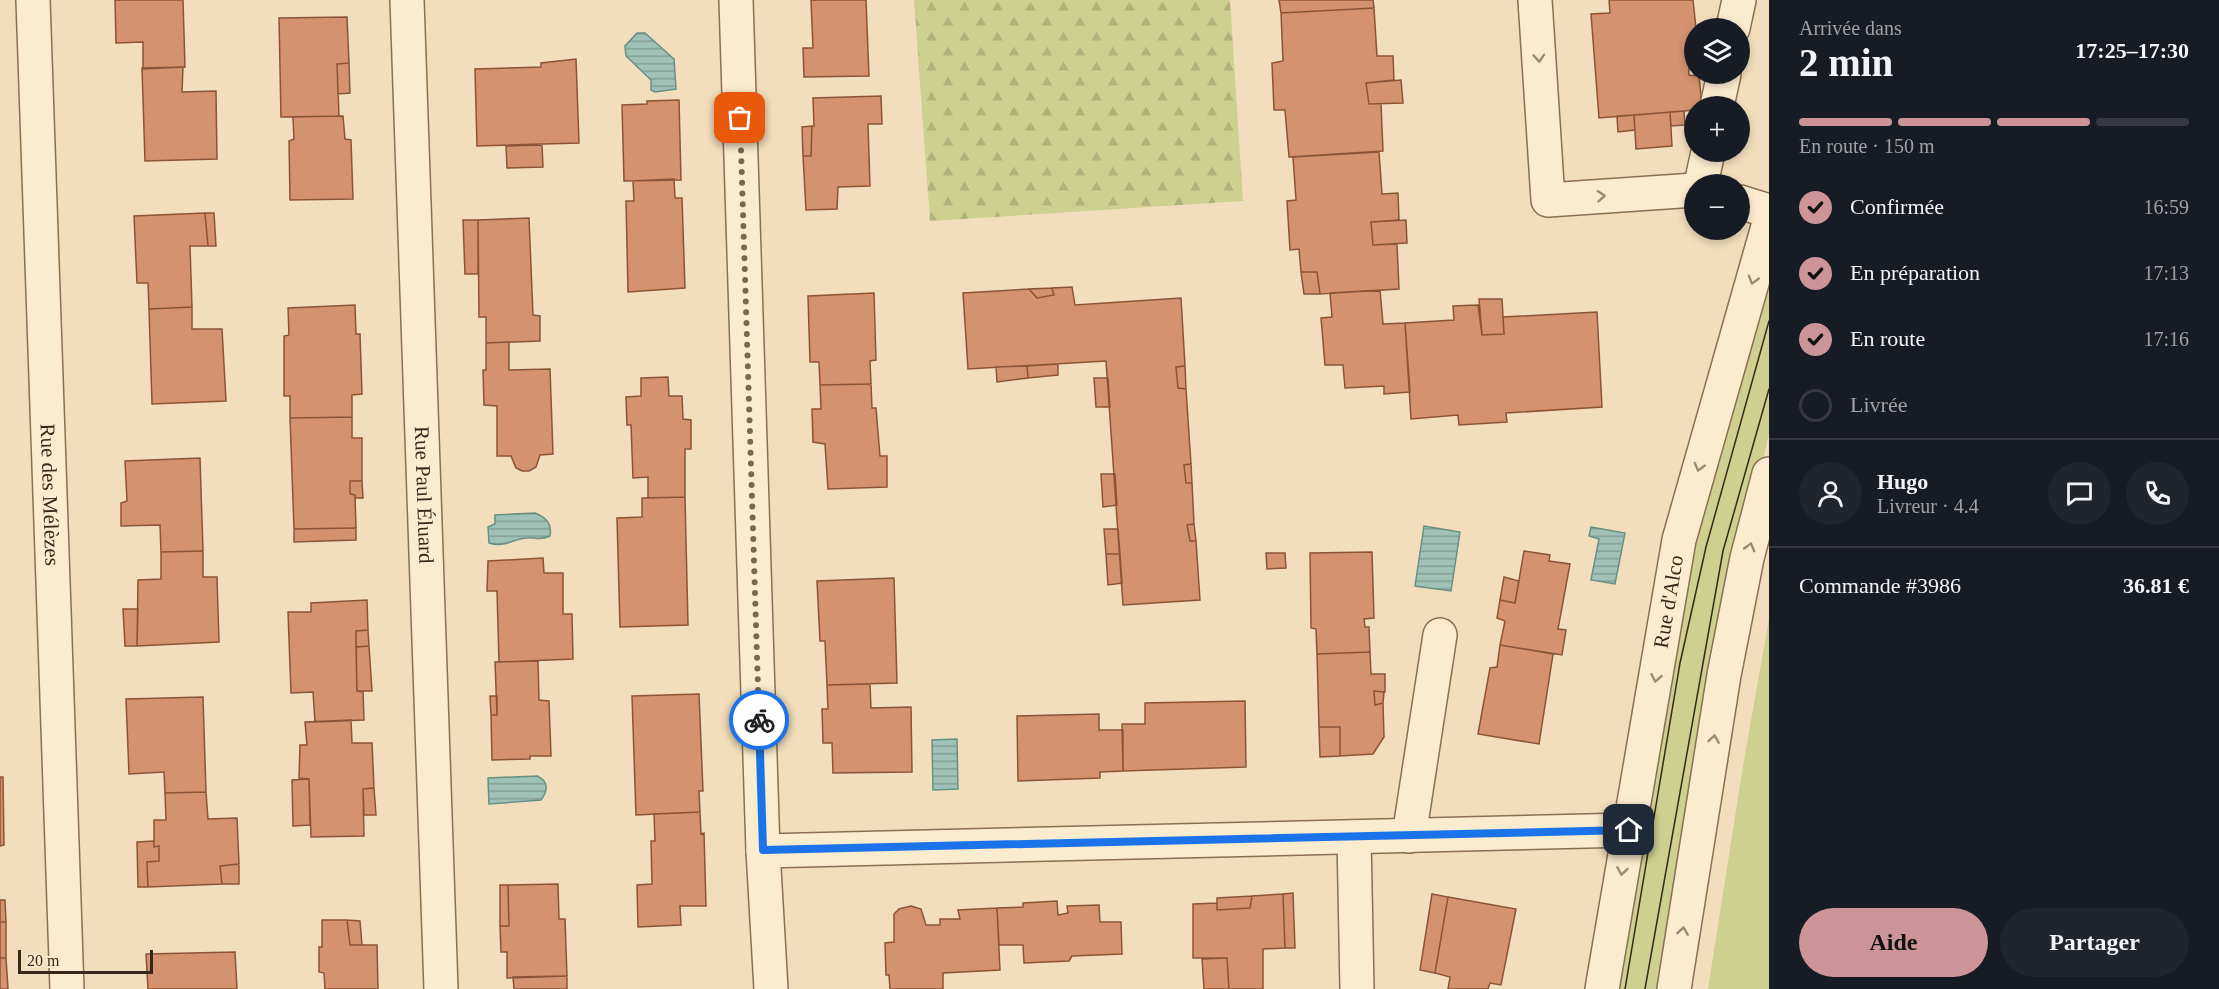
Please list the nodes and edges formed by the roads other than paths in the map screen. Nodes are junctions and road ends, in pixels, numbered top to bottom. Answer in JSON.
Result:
{"nodes":[{"id":1,"x":33,"y":0,"type":"edge"},
{"id":2,"x":407,"y":0,"type":"edge"},
{"id":3,"x":736,"y":0,"type":"edge"},
{"id":4,"x":1535,"y":0,"type":"edge"},
{"id":5,"x":1739,"y":0,"type":"edge"},
{"id":6,"x":1735,"y":18,"type":"edge"},
{"id":7,"x":1684,"y":191,"type":"edge"},
{"id":8,"x":1750,"y":205,"type":"edge"},
{"id":9,"x":1769,"y":211,"type":"edge"},
{"id":10,"x":1769,"y":223,"type":"edge"},
{"id":11,"x":1769,"y":474,"type":"edge"},
{"id":12,"x":1440,"y":635,"type":"dead end"},
{"id":13,"x":1629,"y":830,"type":"junction"},
{"id":14,"x":1409,"y":836,"type":"junction"},
{"id":15,"x":1354,"y":837,"type":"junction"},
{"id":16,"x":763,"y":850,"type":"junction"},
{"id":17,"x":67,"y":989,"type":"edge"},
{"id":18,"x":441,"y":989,"type":"edge"},
{"id":19,"x":771,"y":989,"type":"edge"},
{"id":20,"x":1357,"y":989,"type":"edge"},
{"id":21,"x":1602,"y":989,"type":"edge"},
{"id":22,"x":1674,"y":989,"type":"edge"}],
"edges":[{"from":1,"to":17,"type":"street","name":"Rue des Mélèzes"},
{"from":2,"to":18,"type":"street","name":"Rue Paul Éluard"},
{"from":3,"to":16,"type":"street"},
{"from":4,"to":7,"type":"street","one_way":true},
{"from":5,"to":6,"type":"street"},
{"from":8,"to":9,"type":"street"},
{"from":10,"to":13,"type":"street","name":"Rue d'Alco","one_way":true},
{"from":22,"to":11,"type":"street","one_way":true},
{"from":12,"to":14,"type":"street"},
{"from":13,"to":14,"type":"street"},
{"from":13,"to":21,"type":"street","name":"Rue d'Alco","one_way":true},
{"from":14,"to":15,"type":"street"},
{"from":15,"to":16,"type":"street"},
{"from":15,"to":20,"type":"street"},
{"from":16,"to":19,"type":"street"}]}
